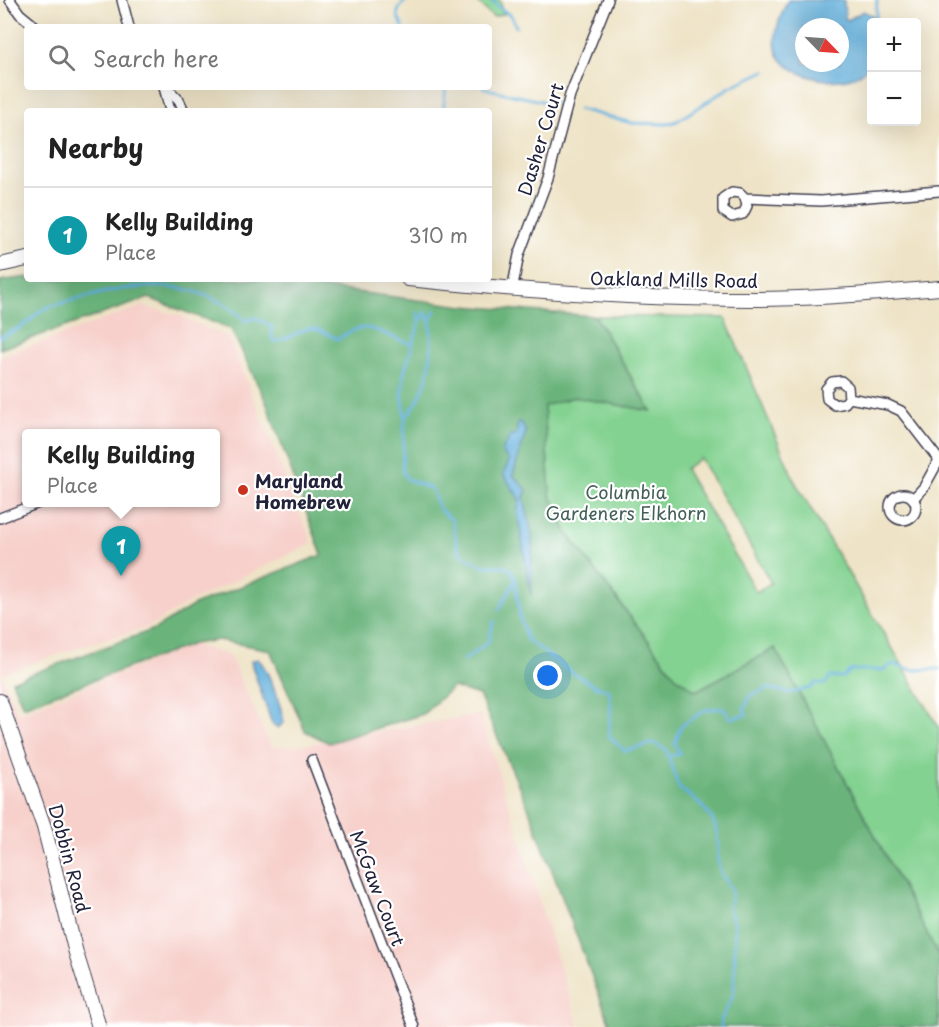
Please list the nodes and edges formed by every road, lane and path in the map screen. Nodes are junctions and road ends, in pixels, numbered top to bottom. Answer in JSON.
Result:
{"nodes":[{"id":1,"x":10,"y":0,"type":"edge"},
{"id":2,"x":122,"y":0,"type":"edge"},
{"id":3,"x":608,"y":0,"type":"edge"},
{"id":4,"x":32,"y":24,"type":"edge"},
{"id":5,"x":126,"y":24,"type":"edge"},
{"id":6,"x":166,"y":90,"type":"edge"},
{"id":7,"x":168,"y":90,"type":"edge"},
{"id":8,"x":169,"y":108,"type":"edge"},
{"id":9,"x":183,"y":108,"type":"edge"},
{"id":10,"x":939,"y":191,"type":"edge"},
{"id":11,"x":746,"y":198,"type":"dead end"},
{"id":12,"x":24,"y":260,"type":"edge"},
{"id":13,"x":0,"y":265,"type":"edge"},
{"id":14,"x":436,"y":282,"type":"edge"},
{"id":15,"x":939,"y":288,"type":"edge"},
{"id":16,"x":512,"y":290,"type":"junction"},
{"id":17,"x":849,"y":398,"type":"dead end"},
{"id":18,"x":939,"y":460,"type":"edge"},
{"id":19,"x":913,"y":499,"type":"dead end"},
{"id":20,"x":28,"y":507,"type":"edge"},
{"id":21,"x":0,"y":518,"type":"edge"},
{"id":22,"x":0,"y":701,"type":"edge"},
{"id":23,"x":312,"y":760,"type":"dead end"},
{"id":24,"x":99,"y":1027,"type":"edge"},
{"id":25,"x":414,"y":1027,"type":"edge"}],
"edges":[{"from":1,"to":4,"type":"street"},
{"from":2,"to":5,"type":"street"},
{"from":3,"to":16,"type":"street","name":"Dasher Court"},
{"from":6,"to":8,"type":"street"},
{"from":7,"to":9,"type":"street"},
{"from":10,"to":11,"type":"street"},
{"from":12,"to":13,"type":"street"},
{"from":14,"to":16,"type":"street","name":"Oakland Mills Road"},
{"from":15,"to":16,"type":"street","name":"Oakland Mills Road"},
{"from":17,"to":18,"type":"street"},
{"from":18,"to":19,"type":"street"},
{"from":20,"to":21,"type":"street"},
{"from":22,"to":24,"type":"street","name":"Dobbin Road"},
{"from":23,"to":25,"type":"street","name":"McGaw Court"}]}
